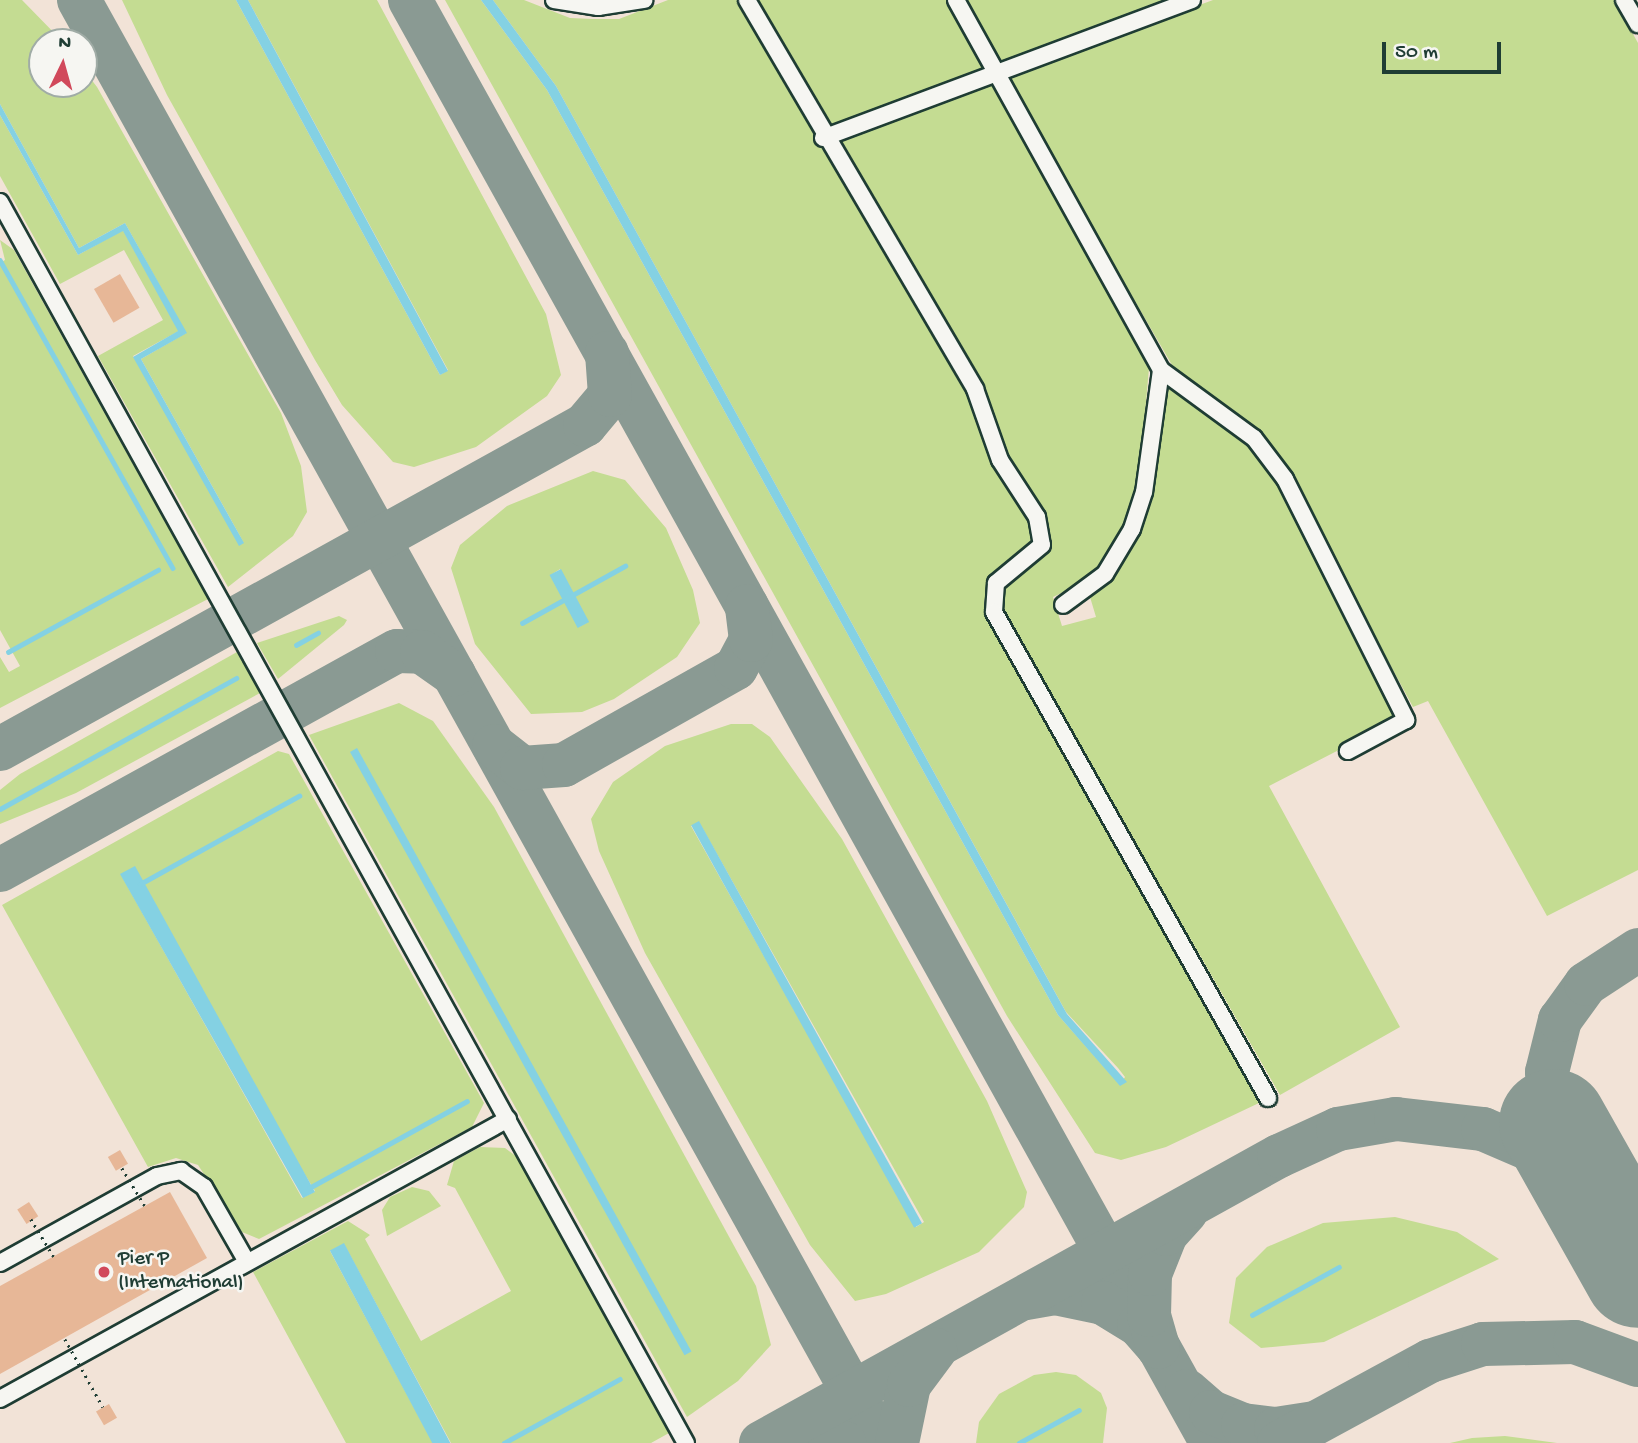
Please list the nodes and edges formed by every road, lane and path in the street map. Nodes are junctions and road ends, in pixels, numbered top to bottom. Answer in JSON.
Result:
{"nodes":[{"id":1,"x":554,"y":0,"type":"edge"},
{"id":2,"x":644,"y":0,"type":"edge"},
{"id":3,"x":747,"y":0,"type":"edge"},
{"id":4,"x":956,"y":0,"type":"edge"},
{"id":5,"x":1192,"y":0,"type":"edge"},
{"id":6,"x":1624,"y":0,"type":"edge"},
{"id":7,"x":1638,"y":24,"type":"edge"},
{"id":8,"x":995,"y":71,"type":"junction"},
{"id":9,"x":823,"y":138,"type":"junction"},
{"id":10,"x":2,"y":212,"type":"edge"},
{"id":11,"x":1161,"y":370,"type":"junction"},
{"id":12,"x":1063,"y":605,"type":"dead end"},
{"id":13,"x":1348,"y":751,"type":"dead end"},
{"id":14,"x":1268,"y":1098,"type":"dead end"},
{"id":15,"x":508,"y":1119,"type":"junction"},
{"id":16,"x":122,"y":1168,"type":"dead end"},
{"id":17,"x":145,"y":1206,"type":"dead end"},
{"id":18,"x":31,"y":1219,"type":"dead end"},
{"id":19,"x":54,"y":1257,"type":"dead end"},
{"id":20,"x":247,"y":1262,"type":"junction"},
{"id":21,"x":0,"y":1263,"type":"edge"},
{"id":22,"x":65,"y":1339,"type":"dead end"},
{"id":23,"x":0,"y":1399,"type":"edge"},
{"id":24,"x":103,"y":1407,"type":"dead end"},
{"id":25,"x":686,"y":1443,"type":"edge"}],
"edges":[{"from":1,"to":2,"type":"lane"},
{"from":3,"to":9,"type":"lane"},
{"from":4,"to":8,"type":"lane"},
{"from":5,"to":8,"type":"lane"},
{"from":6,"to":7,"type":"lane"},
{"from":8,"to":9,"type":"lane"},
{"from":8,"to":11,"type":"lane"},
{"from":9,"to":14,"type":"lane"},
{"from":10,"to":15,"type":"lane"},
{"from":11,"to":12,"type":"lane"},
{"from":11,"to":13,"type":"lane"},
{"from":15,"to":20,"type":"lane"},
{"from":15,"to":25,"type":"lane"},
{"from":16,"to":17,"type":"path","bridge":true},
{"from":18,"to":19,"type":"path","bridge":true},
{"from":20,"to":21,"type":"lane"},
{"from":20,"to":23,"type":"lane"},
{"from":22,"to":24,"type":"path","bridge":true}]}
